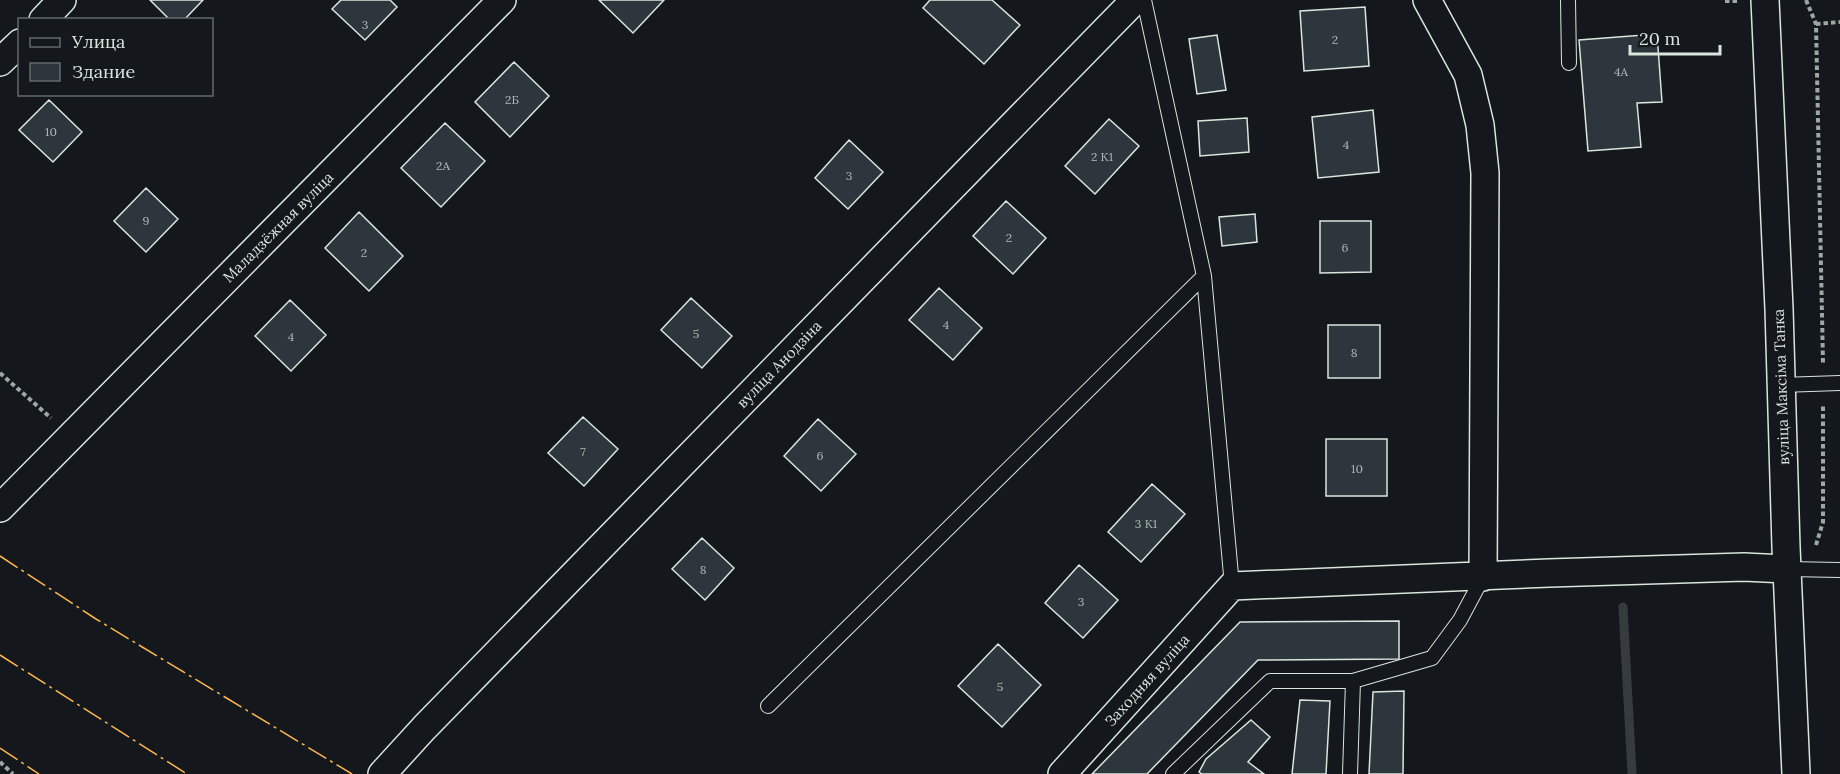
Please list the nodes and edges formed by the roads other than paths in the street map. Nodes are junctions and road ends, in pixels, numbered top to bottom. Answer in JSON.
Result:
{"nodes":[{"id":1,"x":62,"y":0,"type":"edge"},
{"id":2,"x":502,"y":0,"type":"edge"},
{"id":3,"x":1135,"y":0,"type":"edge"},
{"id":4,"x":1144,"y":0,"type":"edge"},
{"id":5,"x":1426,"y":0,"type":"edge"},
{"id":6,"x":1568,"y":0,"type":"edge"},
{"id":7,"x":1765,"y":0,"type":"edge"},
{"id":8,"x":45,"y":18,"type":"edge"},
{"id":9,"x":18,"y":45,"type":"edge"},
{"id":10,"x":0,"y":62,"type":"edge"},
{"id":11,"x":1569,"y":63,"type":"dead end"},
{"id":12,"x":1204,"y":276,"type":"junction"},
{"id":13,"x":1840,"y":383,"type":"edge"},
{"id":14,"x":1781,"y":385,"type":"junction"},
{"id":15,"x":0,"y":508,"type":"edge"},
{"id":16,"x":1787,"y":569,"type":"junction"},
{"id":17,"x":1840,"y":570,"type":"edge"},
{"id":18,"x":1483,"y":577,"type":"junction"},
{"id":19,"x":1232,"y":586,"type":"junction"},
{"id":20,"x":1353,"y":681,"type":"junction"},
{"id":21,"x":768,"y":706,"type":"dead end"},
{"id":22,"x":382,"y":774,"type":"edge"},
{"id":23,"x":1062,"y":774,"type":"edge"},
{"id":24,"x":1173,"y":774,"type":"edge"},
{"id":25,"x":1350,"y":774,"type":"edge"},
{"id":26,"x":1796,"y":774,"type":"edge"}],
"edges":[{"from":1,"to":8,"type":"street"},
{"from":2,"to":15,"type":"street","name":"Маладзёжная вуліца"},
{"from":3,"to":22,"type":"street","name":"вуліца Анодзіна"},
{"from":4,"to":12,"type":"lane"},
{"from":5,"to":18,"type":"street"},
{"from":6,"to":11,"type":"lane"},
{"from":7,"to":14,"type":"street","name":"вуліца Максіма Танка"},
{"from":9,"to":10,"type":"street"},
{"from":12,"to":19,"type":"lane"},
{"from":12,"to":21,"type":"lane"},
{"from":13,"to":14,"type":"lane"},
{"from":14,"to":16,"type":"street","name":"вуліца Максіма Танка"},
{"from":16,"to":17,"type":"lane"},
{"from":16,"to":18,"type":"street"},
{"from":16,"to":26,"type":"street","name":"вуліца Максіма Танка"},
{"from":18,"to":19,"type":"street"},
{"from":18,"to":20,"type":"lane"},
{"from":19,"to":23,"type":"street","name":"Заходняя вуліца"},
{"from":20,"to":24,"type":"lane"},
{"from":20,"to":25,"type":"lane"}]}
